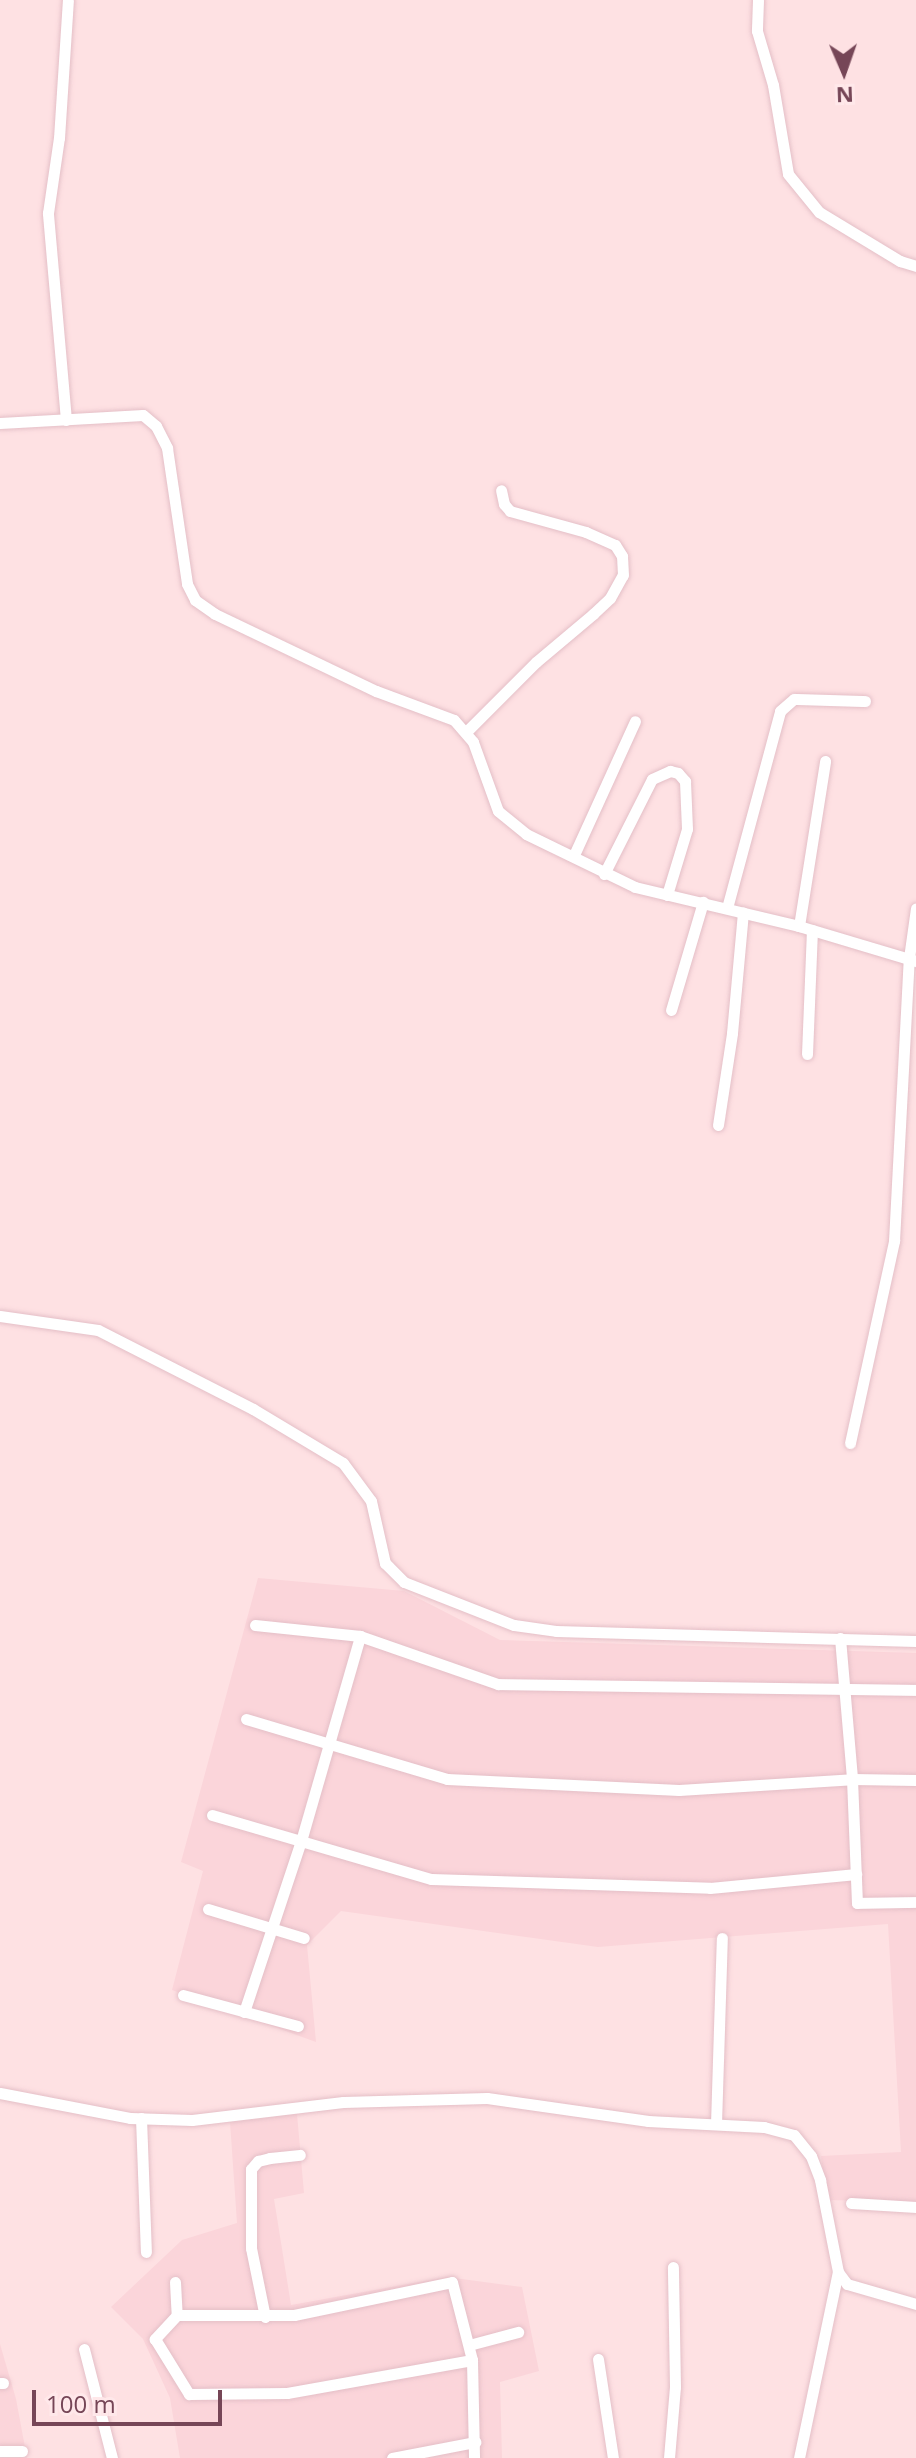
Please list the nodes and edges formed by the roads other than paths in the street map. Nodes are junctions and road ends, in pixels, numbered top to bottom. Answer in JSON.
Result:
{"nodes":[{"id":1,"x":68,"y":0,"type":"edge"},
{"id":2,"x":758,"y":0,"type":"edge"},
{"id":3,"x":916,"y":266,"type":"edge"},
{"id":4,"x":66,"y":420,"type":"junction"},
{"id":5,"x":0,"y":423,"type":"edge"},
{"id":6,"x":501,"y":490,"type":"dead end"},
{"id":7,"x":865,"y":701,"type":"dead end"},
{"id":8,"x":635,"y":721,"type":"dead end"},
{"id":9,"x":467,"y":731,"type":"junction"},
{"id":10,"x":825,"y":761,"type":"dead end"},
{"id":11,"x":574,"y":855,"type":"junction"},
{"id":12,"x":604,"y":874,"type":"junction"},
{"id":13,"x":667,"y":895,"type":"junction"},
{"id":14,"x":703,"y":902,"type":"junction"},
{"id":15,"x":727,"y":908,"type":"junction"},
{"id":16,"x":916,"y":908,"type":"edge"},
{"id":17,"x":743,"y":912,"type":"junction"},
{"id":18,"x":799,"y":926,"type":"junction"},
{"id":19,"x":812,"y":930,"type":"junction"},
{"id":20,"x":913,"y":959,"type":"edge"},
{"id":21,"x":671,"y":1010,"type":"dead end"},
{"id":22,"x":807,"y":1054,"type":"dead end"},
{"id":23,"x":718,"y":1125,"type":"dead end"},
{"id":24,"x":0,"y":1316,"type":"edge"},
{"id":25,"x":850,"y":1443,"type":"dead end"},
{"id":26,"x":255,"y":1625,"type":"dead end"},
{"id":27,"x":360,"y":1636,"type":"junction"},
{"id":28,"x":840,"y":1638,"type":"junction"},
{"id":29,"x":916,"y":1641,"type":"edge"},
{"id":30,"x":843,"y":1690,"type":"junction"},
{"id":31,"x":916,"y":1690,"type":"edge"},
{"id":32,"x":246,"y":1719,"type":"dead end"},
{"id":33,"x":330,"y":1744,"type":"junction"},
{"id":34,"x":852,"y":1779,"type":"junction"},
{"id":35,"x":916,"y":1780,"type":"edge"},
{"id":36,"x":212,"y":1815,"type":"dead end"},
{"id":37,"x":301,"y":1841,"type":"junction"},
{"id":38,"x":856,"y":1874,"type":"junction"},
{"id":39,"x":916,"y":1902,"type":"edge"},
{"id":40,"x":208,"y":1909,"type":"dead end"},
{"id":41,"x":274,"y":1929,"type":"junction"},
{"id":42,"x":304,"y":1938,"type":"dead end"},
{"id":43,"x":722,"y":1938,"type":"dead end"},
{"id":44,"x":183,"y":1995,"type":"dead end"},
{"id":45,"x":244,"y":2012,"type":"junction"},
{"id":46,"x":298,"y":2026,"type":"dead end"},
{"id":47,"x":0,"y":2093,"type":"edge"},
{"id":48,"x":141,"y":2118,"type":"junction"},
{"id":49,"x":716,"y":2124,"type":"junction"},
{"id":50,"x":300,"y":2155,"type":"dead end"},
{"id":51,"x":851,"y":2203,"type":"dead end"},
{"id":52,"x":916,"y":2207,"type":"edge"},
{"id":53,"x":146,"y":2252,"type":"dead end"},
{"id":54,"x":673,"y":2267,"type":"dead end"},
{"id":55,"x":838,"y":2272,"type":"junction"},
{"id":56,"x":175,"y":2282,"type":"dead end"},
{"id":57,"x":916,"y":2304,"type":"edge"},
{"id":58,"x":177,"y":2315,"type":"junction"},
{"id":59,"x":265,"y":2317,"type":"junction"},
{"id":60,"x":518,"y":2332,"type":"dead end"},
{"id":61,"x":469,"y":2345,"type":"junction"},
{"id":62,"x":84,"y":2349,"type":"dead end"},
{"id":63,"x":598,"y":2359,"type":"dead end"},
{"id":64,"x":472,"y":2360,"type":"junction"},
{"id":65,"x":475,"y":2442,"type":"junction"},
{"id":66,"x":0,"y":2451,"type":"edge"},
{"id":67,"x":22,"y":2451,"type":"dead end"},
{"id":68,"x":112,"y":2458,"type":"edge"},
{"id":69,"x":392,"y":2458,"type":"edge"},
{"id":70,"x":474,"y":2458,"type":"edge"},
{"id":71,"x":613,"y":2458,"type":"edge"},
{"id":72,"x":669,"y":2458,"type":"edge"},
{"id":73,"x":799,"y":2458,"type":"edge"}],
"edges":[{"from":1,"to":4,"type":"street"},
{"from":2,"to":3,"type":"street"},
{"from":4,"to":5,"type":"street"},
{"from":4,"to":9,"type":"street"},
{"from":6,"to":9,"type":"street"},
{"from":7,"to":15,"type":"street"},
{"from":8,"to":11,"type":"street"},
{"from":9,"to":11,"type":"street"},
{"from":10,"to":18,"type":"street"},
{"from":11,"to":12,"type":"street"},
{"from":12,"to":13,"type":"street"},
{"from":12,"to":13,"type":"street"},
{"from":13,"to":14,"type":"street"},
{"from":14,"to":15,"type":"street"},
{"from":14,"to":21,"type":"street"},
{"from":15,"to":17,"type":"street"},
{"from":16,"to":20,"type":"street"},
{"from":17,"to":18,"type":"street"},
{"from":17,"to":23,"type":"street"},
{"from":18,"to":19,"type":"street"},
{"from":19,"to":20,"type":"street"},
{"from":19,"to":22,"type":"street"},
{"from":20,"to":25,"type":"street"},
{"from":24,"to":28,"type":"street"},
{"from":26,"to":27,"type":"street"},
{"from":27,"to":30,"type":"street"},
{"from":27,"to":33,"type":"street"},
{"from":28,"to":29,"type":"street"},
{"from":28,"to":30,"type":"street"},
{"from":30,"to":31,"type":"street"},
{"from":30,"to":34,"type":"street"},
{"from":32,"to":33,"type":"street"},
{"from":33,"to":34,"type":"street"},
{"from":33,"to":37,"type":"street"},
{"from":34,"to":35,"type":"street"},
{"from":34,"to":38,"type":"street"},
{"from":36,"to":37,"type":"street"},
{"from":37,"to":38,"type":"street"},
{"from":37,"to":41,"type":"street"},
{"from":38,"to":39,"type":"street"},
{"from":40,"to":41,"type":"street"},
{"from":41,"to":42,"type":"street"},
{"from":41,"to":45,"type":"street"},
{"from":43,"to":49,"type":"street"},
{"from":44,"to":45,"type":"street"},
{"from":45,"to":46,"type":"street"},
{"from":47,"to":48,"type":"street"},
{"from":48,"to":49,"type":"street"},
{"from":48,"to":53,"type":"street"},
{"from":49,"to":55,"type":"street"},
{"from":50,"to":59,"type":"street"},
{"from":51,"to":52,"type":"street"},
{"from":54,"to":72,"type":"street"},
{"from":55,"to":57,"type":"street"},
{"from":55,"to":73,"type":"street"},
{"from":56,"to":58,"type":"street"},
{"from":58,"to":59,"type":"street"},
{"from":58,"to":64,"type":"street"},
{"from":59,"to":61,"type":"street"},
{"from":60,"to":61,"type":"street"},
{"from":61,"to":64,"type":"street"},
{"from":62,"to":68,"type":"street"},
{"from":63,"to":71,"type":"street"},
{"from":64,"to":65,"type":"street"},
{"from":65,"to":69,"type":"street"},
{"from":65,"to":70,"type":"street"},
{"from":66,"to":67,"type":"street"}]}
